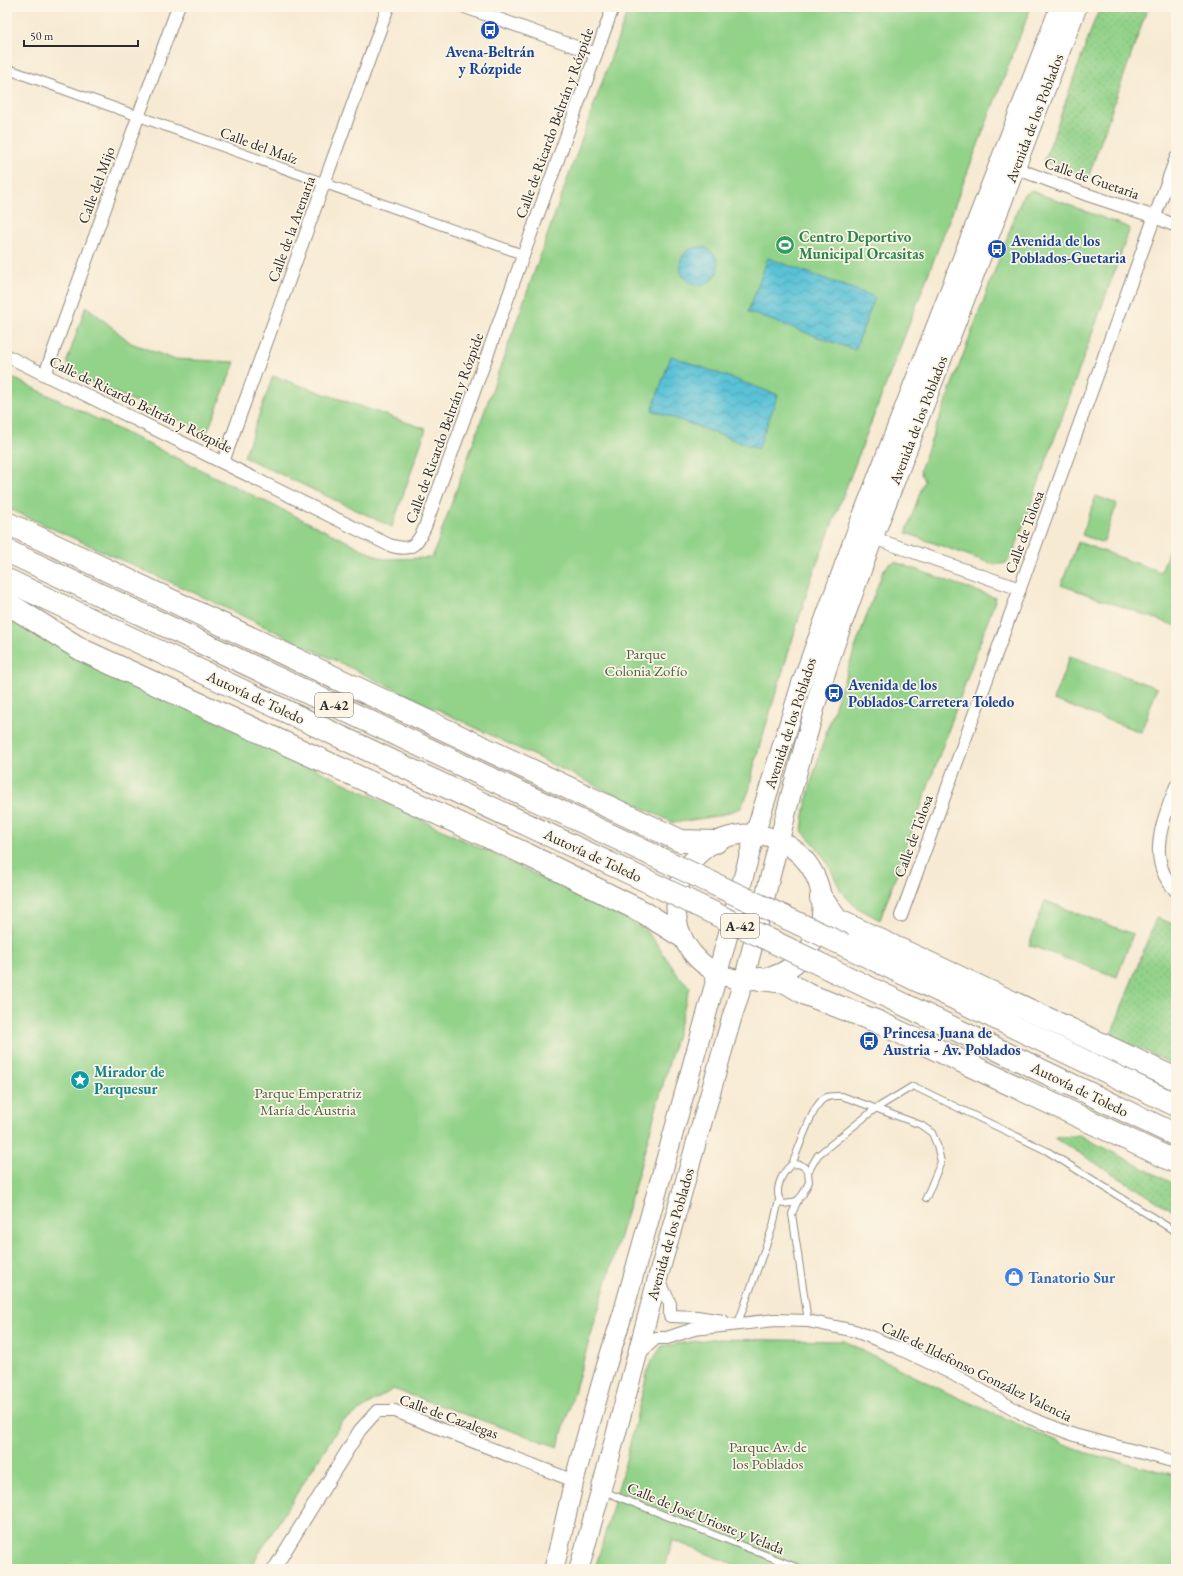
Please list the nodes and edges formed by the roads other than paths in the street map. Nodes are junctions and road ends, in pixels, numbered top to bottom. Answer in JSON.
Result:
{"nodes":[{"id":1,"x":178,"y":7,"type":"edge"},
{"id":2,"x":388,"y":7,"type":"edge"},
{"id":3,"x":465,"y":7,"type":"edge"},
{"id":4,"x":613,"y":7,"type":"edge"},
{"id":5,"x":1060,"y":7,"type":"edge"},
{"id":6,"x":1077,"y":7,"type":"edge"},
{"id":7,"x":596,"y":54,"type":"junction"},
{"id":8,"x":7,"y":69,"type":"edge"},
{"id":9,"x":138,"y":116,"type":"junction"},
{"id":10,"x":1176,"y":158,"type":"edge"},
{"id":11,"x":1016,"y":168,"type":"junction"},
{"id":12,"x":995,"y":171,"type":"junction"},
{"id":13,"x":324,"y":184,"type":"junction"},
{"id":14,"x":1155,"y":217,"type":"junction"},
{"id":15,"x":1176,"y":226,"type":"edge"},
{"id":16,"x":524,"y":255,"type":"junction"},
{"id":17,"x":7,"y":356,"type":"edge"},
{"id":18,"x":44,"y":374,"type":"junction"},
{"id":19,"x":223,"y":462,"type":"junction"},
{"id":20,"x":7,"y":523,"type":"edge"},
{"id":21,"x":873,"y":538,"type":"junction"},
{"id":22,"x":7,"y":551,"type":"edge"},
{"id":23,"x":7,"y":580,"type":"edge"},
{"id":24,"x":1020,"y":589,"type":"junction"},
{"id":25,"x":7,"y":603,"type":"edge"},
{"id":26,"x":1176,"y":786,"type":"edge"},
{"id":27,"x":755,"y":834,"type":"junction"},
{"id":28,"x":779,"y":840,"type":"junction"},
{"id":29,"x":716,"y":842,"type":"junction"},
{"id":30,"x":1176,"y":891,"type":"edge"},
{"id":31,"x":821,"y":898,"type":"junction"},
{"id":32,"x":901,"y":916,"type":"dead end"},
{"id":33,"x":680,"y":935,"type":"junction"},
{"id":34,"x":717,"y":973,"type":"junction"},
{"id":35,"x":752,"y":980,"type":"junction"},
{"id":36,"x":1176,"y":1079,"type":"edge"},
{"id":37,"x":1176,"y":1105,"type":"edge"},
{"id":38,"x":875,"y":1109,"type":"junction"},
{"id":39,"x":1176,"y":1135,"type":"edge"},
{"id":40,"x":1174,"y":1161,"type":"edge"},
{"id":41,"x":792,"y":1164,"type":"junction"},
{"id":42,"x":808,"y":1172,"type":"junction"},
{"id":43,"x":926,"y":1198,"type":"dead end"},
{"id":44,"x":779,"y":1200,"type":"junction"},
{"id":45,"x":798,"y":1200,"type":"junction"},
{"id":46,"x":1176,"y":1232,"type":"edge"},
{"id":47,"x":658,"y":1277,"type":"junction"},
{"id":48,"x":623,"y":1313,"type":"junction"},
{"id":49,"x":808,"y":1321,"type":"junction"},
{"id":50,"x":738,"y":1323,"type":"junction"},
{"id":51,"x":637,"y":1356,"type":"junction"},
{"id":52,"x":1176,"y":1462,"type":"edge"},
{"id":53,"x":574,"y":1481,"type":"junction"},
{"id":54,"x":601,"y":1490,"type":"junction"},
{"id":55,"x":274,"y":1569,"type":"edge"},
{"id":56,"x":554,"y":1569,"type":"edge"},
{"id":57,"x":579,"y":1569,"type":"edge"},
{"id":58,"x":800,"y":1569,"type":"edge"}],
"edges":[{"from":1,"to":9,"type":"street","name":"Calle del Mijo"},
{"from":2,"to":13,"type":"street","name":"Calle de la Arenaria"},
{"from":3,"to":7,"type":"street"},
{"from":4,"to":7,"type":"street","name":"Calle de Ricardo Beltrán y Rózpide"},
{"from":5,"to":12,"type":"main road","name":"Avenida de los Poblados"},
{"from":6,"to":11,"type":"main road","name":"Avenida de los Poblados"},
{"from":7,"to":16,"type":"street","name":"Calle de Ricardo Beltrán y Rózpide"},
{"from":8,"to":9,"type":"street","name":"Calle del Maíz"},
{"from":9,"to":13,"type":"street","name":"Calle del Maíz"},
{"from":9,"to":18,"type":"street","name":"Calle del Mijo"},
{"from":10,"to":14,"type":"street","name":"Calle de Tolosa"},
{"from":11,"to":12,"type":"street","name":"Calle de Guetaria"},
{"from":11,"to":14,"type":"street","name":"Calle de Guetaria"},
{"from":11,"to":21,"type":"main road","name":"Avenida de los Poblados"},
{"from":12,"to":27,"type":"main road","name":"Avenida de los Poblados"},
{"from":13,"to":16,"type":"street","name":"Calle del Maíz"},
{"from":13,"to":19,"type":"street","name":"Calle de la Arenaria"},
{"from":14,"to":15,"type":"street","name":"Calle de Guetaria"},
{"from":14,"to":24,"type":"street","name":"Calle de Tolosa"},
{"from":16,"to":19,"type":"street","name":"Calle de Ricardo Beltrán y Rózpide"},
{"from":17,"to":18,"type":"street","name":"Calle de Ricardo Beltrán y Rózpide"},
{"from":18,"to":19,"type":"street","name":"Calle de Ricardo Beltrán y Rózpide"},
{"from":20,"to":29,"type":"highway"},
{"from":21,"to":24,"type":"street"},
{"from":21,"to":28,"type":"main road","name":"Avenida de los Poblados"},
{"from":22,"to":37,"type":"highway","name":"Autovía de Toledo","number":"A-42","bridge":true},
{"from":23,"to":39,"type":"highway","name":"Autovía de Toledo","number":"A-42","bridge":true},
{"from":24,"to":32,"type":"street","name":"Calle de Tolosa"},
{"from":25,"to":33,"type":"highway"},
{"from":26,"to":30,"type":"street"},
{"from":27,"to":28,"type":"main road"},
{"from":27,"to":29,"type":"main road"},
{"from":27,"to":34,"type":"main road","name":"Avenida de los Poblados"},
{"from":28,"to":31,"type":"main road"},
{"from":28,"to":35,"type":"main road","name":"Avenida de los Poblados"},
{"from":29,"to":33,"type":"main road"},
{"from":31,"to":35,"type":"main road"},
{"from":31,"to":36,"type":"highway"},
{"from":33,"to":34,"type":"main road"},
{"from":34,"to":35,"type":"main road"},
{"from":34,"to":48,"type":"main road","name":"Avenida de los Poblados"},
{"from":35,"to":40,"type":"highway"},
{"from":35,"to":47,"type":"main road","name":"Avenida de los Poblados"},
{"from":38,"to":41,"type":"lane"},
{"from":38,"to":42,"type":"lane"},
{"from":38,"to":43,"type":"lane"},
{"from":38,"to":46,"type":"lane"},
{"from":41,"to":42,"type":"lane"},
{"from":41,"to":44,"type":"lane"},
{"from":42,"to":45,"type":"lane"},
{"from":44,"to":45,"type":"lane"},
{"from":44,"to":50,"type":"lane"},
{"from":45,"to":49,"type":"lane"},
{"from":47,"to":50,"type":"street","name":"Calle de Ildefonso González Valencia"},
{"from":47,"to":51,"type":"main road","name":"Avenida de los Poblados"},
{"from":48,"to":53,"type":"main road","name":"Avenida de los Poblados"},
{"from":48,"to":54,"type":"main road","name":"Avenida de los Poblados"},
{"from":49,"to":50,"type":"street","name":"Calle de Ildefonso González Valencia"},
{"from":49,"to":52,"type":"street","name":"Calle de Ildefonso González Valencia"},
{"from":50,"to":51,"type":"street","name":"Calle de Ildefonso González Valencia"},
{"from":51,"to":54,"type":"main road","name":"Avenida de los Poblados"},
{"from":53,"to":55,"type":"street","name":"Calle de Cazalegas"},
{"from":53,"to":56,"type":"main road","name":"Avenida de los Poblados"},
{"from":54,"to":57,"type":"main road","name":"Avenida de los Poblados"},
{"from":54,"to":58,"type":"lane","name":"Calle de José Urioste y Velada"}]}
